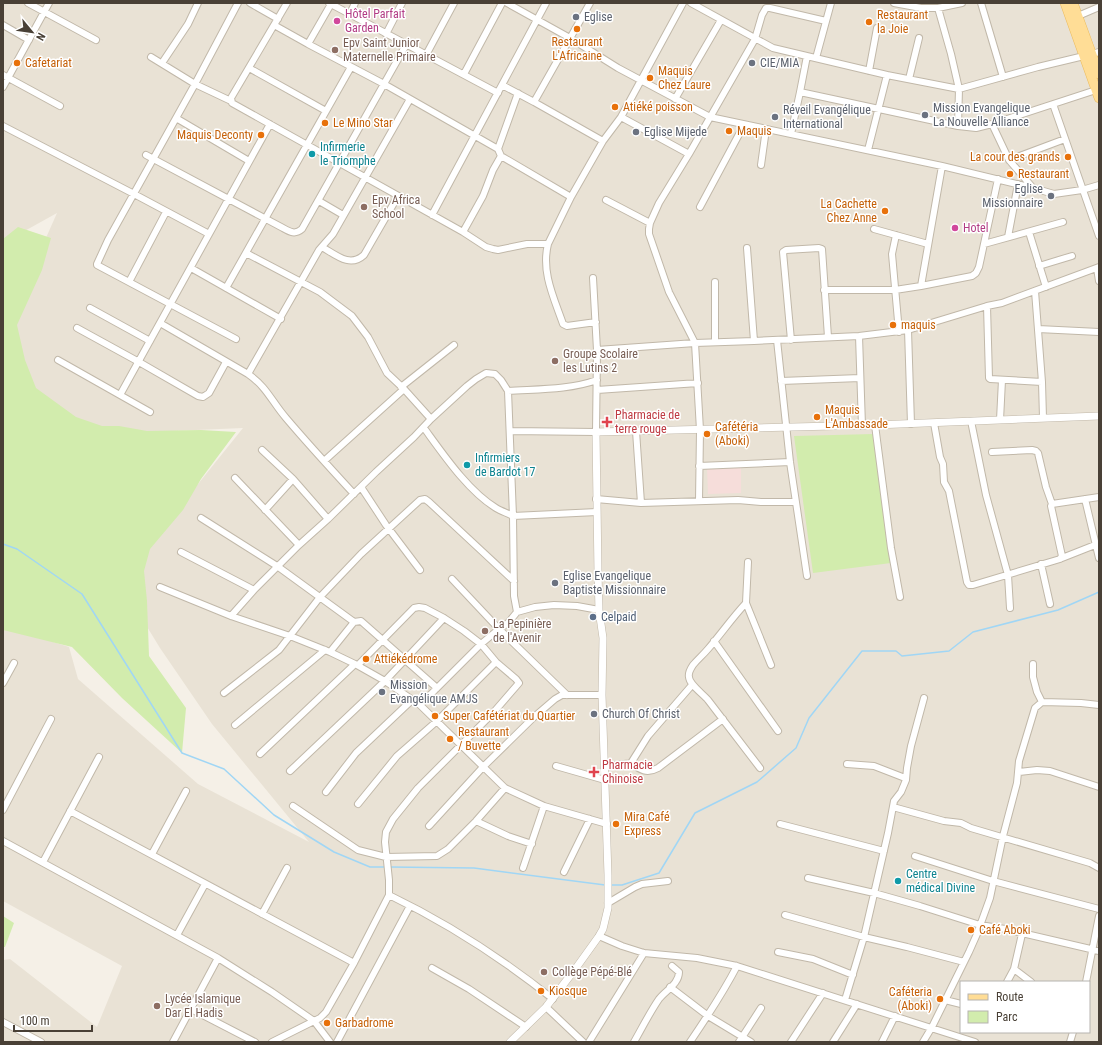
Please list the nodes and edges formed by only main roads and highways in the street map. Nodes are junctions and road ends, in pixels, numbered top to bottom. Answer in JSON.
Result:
{"nodes":[{"id":1,"x":1065,"y":3,"type":"edge"},
{"id":2,"x":1073,"y":3,"type":"edge"},
{"id":3,"x":1092,"y":54,"type":"edge"},
{"id":4,"x":1099,"y":74,"type":"edge"},
{"id":5,"x":1098,"y":94,"type":"edge"}],
"edges":[{"from":1,"to":3,"type":"main road"},
{"from":2,"to":3,"type":"main road"},
{"from":3,"to":4,"type":"main road"},
{"from":3,"to":5,"type":"main road"}]}
